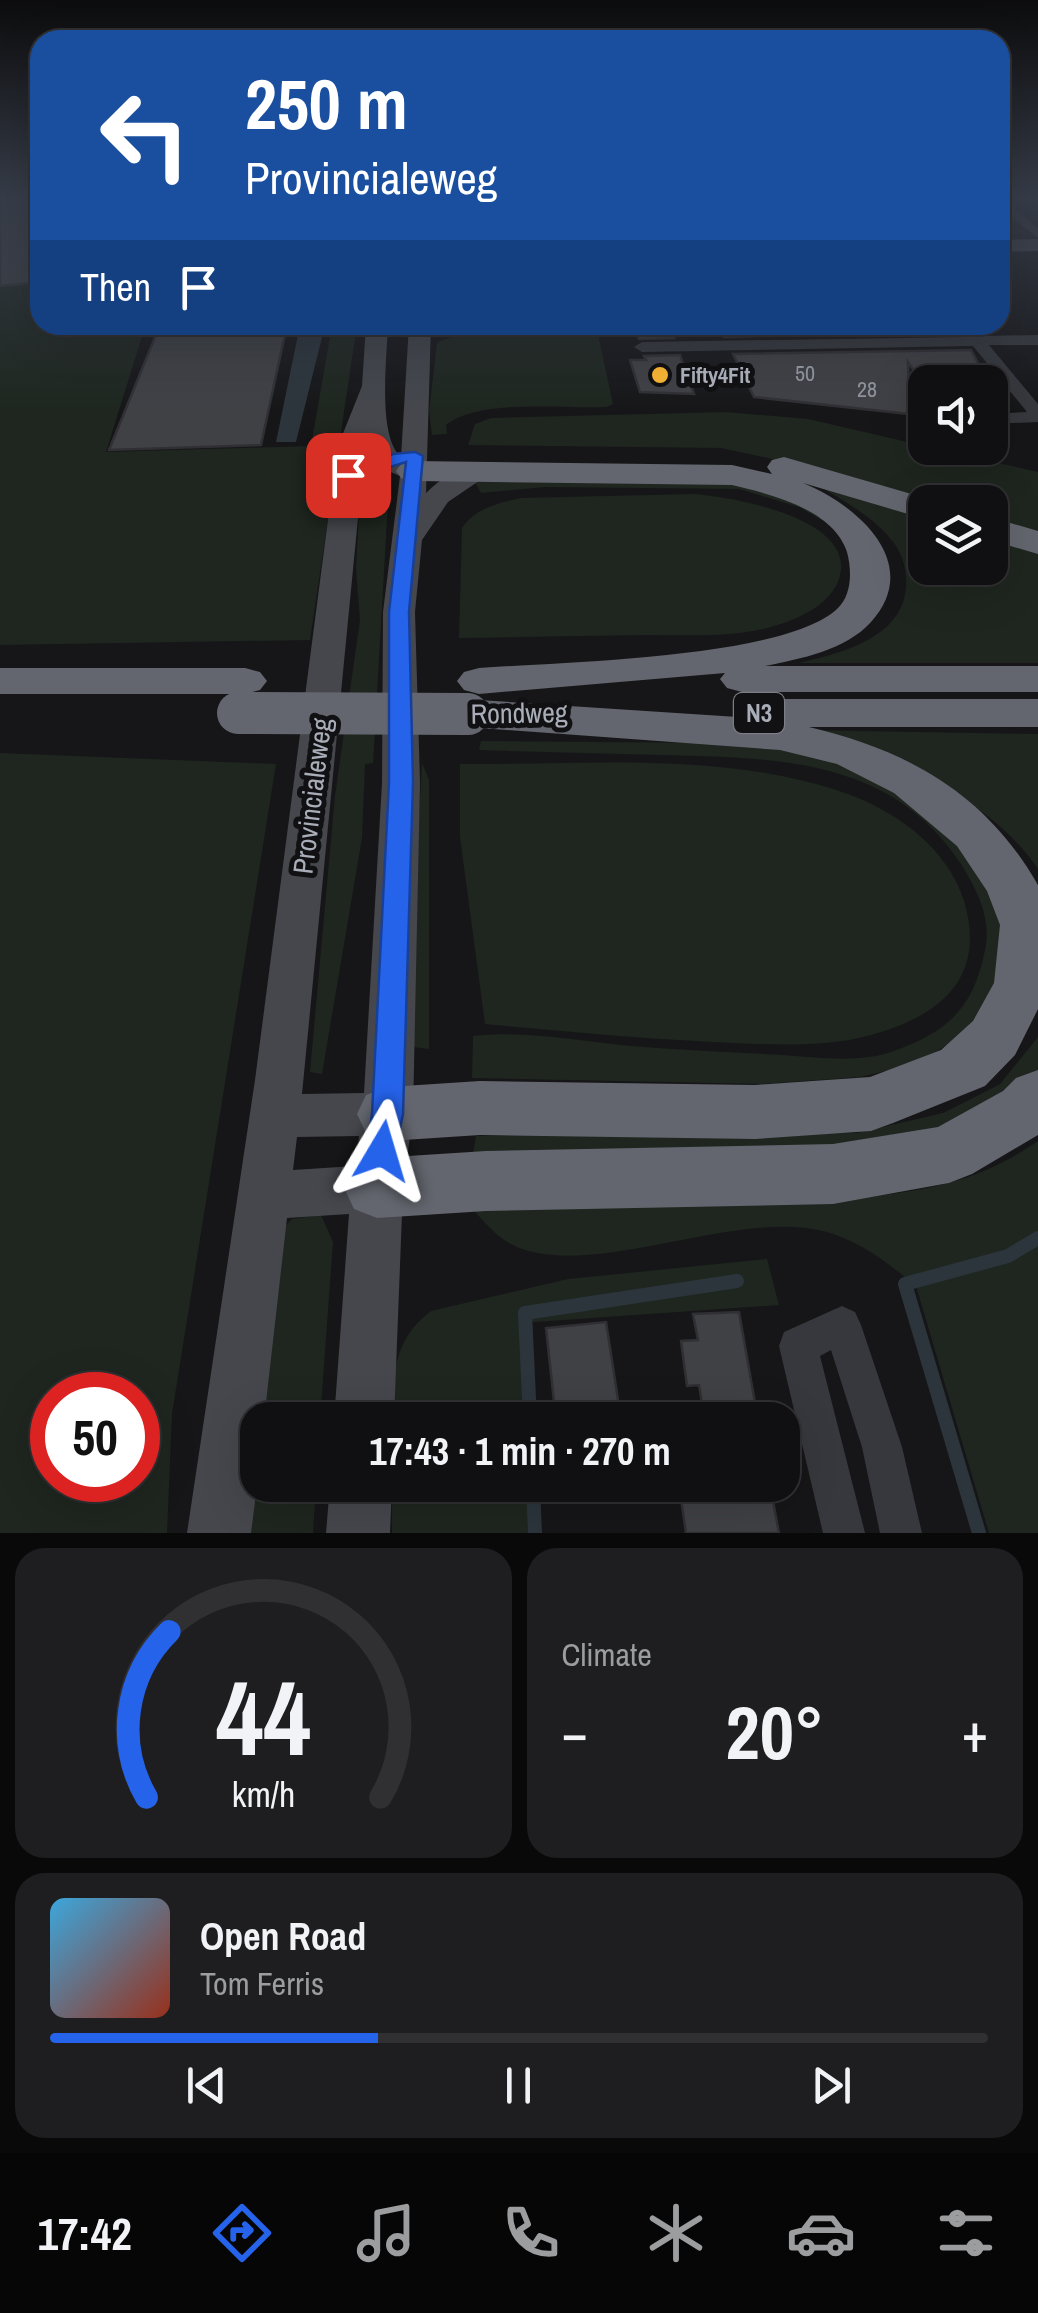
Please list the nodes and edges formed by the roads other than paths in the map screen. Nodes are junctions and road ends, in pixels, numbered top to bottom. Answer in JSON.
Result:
{"nodes":[{"id":1,"x":377,"y":335,"type":"edge"},
{"id":2,"x":419,"y":335,"type":"edge"},
{"id":3,"x":803,"y":335,"type":"edge"},
{"id":4,"x":973,"y":335,"type":"edge"},
{"id":5,"x":1038,"y":340,"type":"edge"},
{"id":6,"x":978,"y":341,"type":"junction"},
{"id":7,"x":808,"y":344,"type":"junction"},
{"id":8,"x":642,"y":347,"type":"dead end"},
{"id":9,"x":374,"y":386,"type":"junction"},
{"id":10,"x":1038,"y":416,"type":"edge"},
{"id":11,"x":1008,"y":418,"type":"edge"},
{"id":12,"x":404,"y":463,"type":"junction"},
{"id":13,"x":478,"y":472,"type":"junction"},
{"id":14,"x":348,"y":475,"type":"junction"},
{"id":15,"x":908,"y":503,"type":"edge"},
{"id":16,"x":1008,"y":534,"type":"edge"},
{"id":17,"x":407,"y":540,"type":"junction"},
{"id":18,"x":1038,"y":543,"type":"edge"},
{"id":19,"x":1038,"y":678,"type":"edge"},
{"id":20,"x":0,"y":681,"type":"edge"},
{"id":21,"x":242,"y":697,"type":"junction"},
{"id":22,"x":479,"y":698,"type":"junction"},
{"id":23,"x":0,"y":713,"type":"edge"},
{"id":24,"x":1038,"y":713,"type":"edge"},
{"id":25,"x":1038,"y":1097,"type":"edge"},
{"id":26,"x":388,"y":1114,"type":"junction"},
{"id":27,"x":274,"y":1116,"type":"junction"},
{"id":28,"x":377,"y":1188,"type":"junction"},
{"id":29,"x":264,"y":1196,"type":"junction"},
{"id":30,"x":365,"y":1402,"type":"edge"},
{"id":31,"x":360,"y":1502,"type":"edge"},
{"id":32,"x":219,"y":1533,"type":"edge"},
{"id":33,"x":358,"y":1533,"type":"edge"},
{"id":34,"x":844,"y":1533,"type":"edge"},
{"id":35,"x":901,"y":1533,"type":"edge"}],
"edges":[{"from":1,"to":9,"type":"main road","name":"Provincialeweg"},
{"from":2,"to":12,"type":"main road","name":"Provincialeweg"},
{"from":3,"to":7,"type":"street"},
{"from":4,"to":6,"type":"street"},
{"from":5,"to":6,"type":"street"},
{"from":6,"to":7,"type":"street"},
{"from":6,"to":10,"type":"street"},
{"from":7,"to":8,"type":"street"},
{"from":9,"to":12,"type":"main road","name":"Provincialeweg"},
{"from":9,"to":14,"type":"main road","name":"Provincialeweg"},
{"from":10,"to":11,"type":"street"},
{"from":12,"to":13,"type":"highway","number":"N3"},
{"from":12,"to":14,"type":"main road"},
{"from":12,"to":15,"type":"highway"},
{"from":12,"to":17,"type":"main road","name":"Provincialeweg"},
{"from":13,"to":17,"type":"main road","name":"Provincialeweg"},
{"from":13,"to":22,"type":"highway","number":"N3"},
{"from":14,"to":27,"type":"main road","name":"Provincialeweg"},
{"from":16,"to":18,"type":"highway"},
{"from":17,"to":26,"type":"main road","name":"Provincialeweg"},
{"from":19,"to":22,"type":"highway","name":"Rondweg","number":"N3"},
{"from":20,"to":21,"type":"highway","name":"Rondweg","number":"N3"},
{"from":21,"to":22,"type":"highway","name":"Rondweg","number":"N3","bridge":true},
{"from":21,"to":23,"type":"highway","name":"Rondweg","number":"N3"},
{"from":22,"to":24,"type":"highway","name":"Rondweg","number":"N3"},
{"from":22,"to":26,"type":"highway","number":"N3"},
{"from":25,"to":28,"type":"highway"},
{"from":26,"to":27,"type":"main road"},
{"from":26,"to":28,"type":"main road","name":"Provincialeweg"},
{"from":27,"to":29,"type":"main road","name":"Provincialeweg"},
{"from":28,"to":29,"type":"main road"},
{"from":28,"to":30,"type":"main road","name":"Provincialeweg"},
{"from":29,"to":32,"type":"main road","name":"Provincialeweg"},
{"from":31,"to":33,"type":"main road"},
{"from":34,"to":35,"type":"street"}]}
